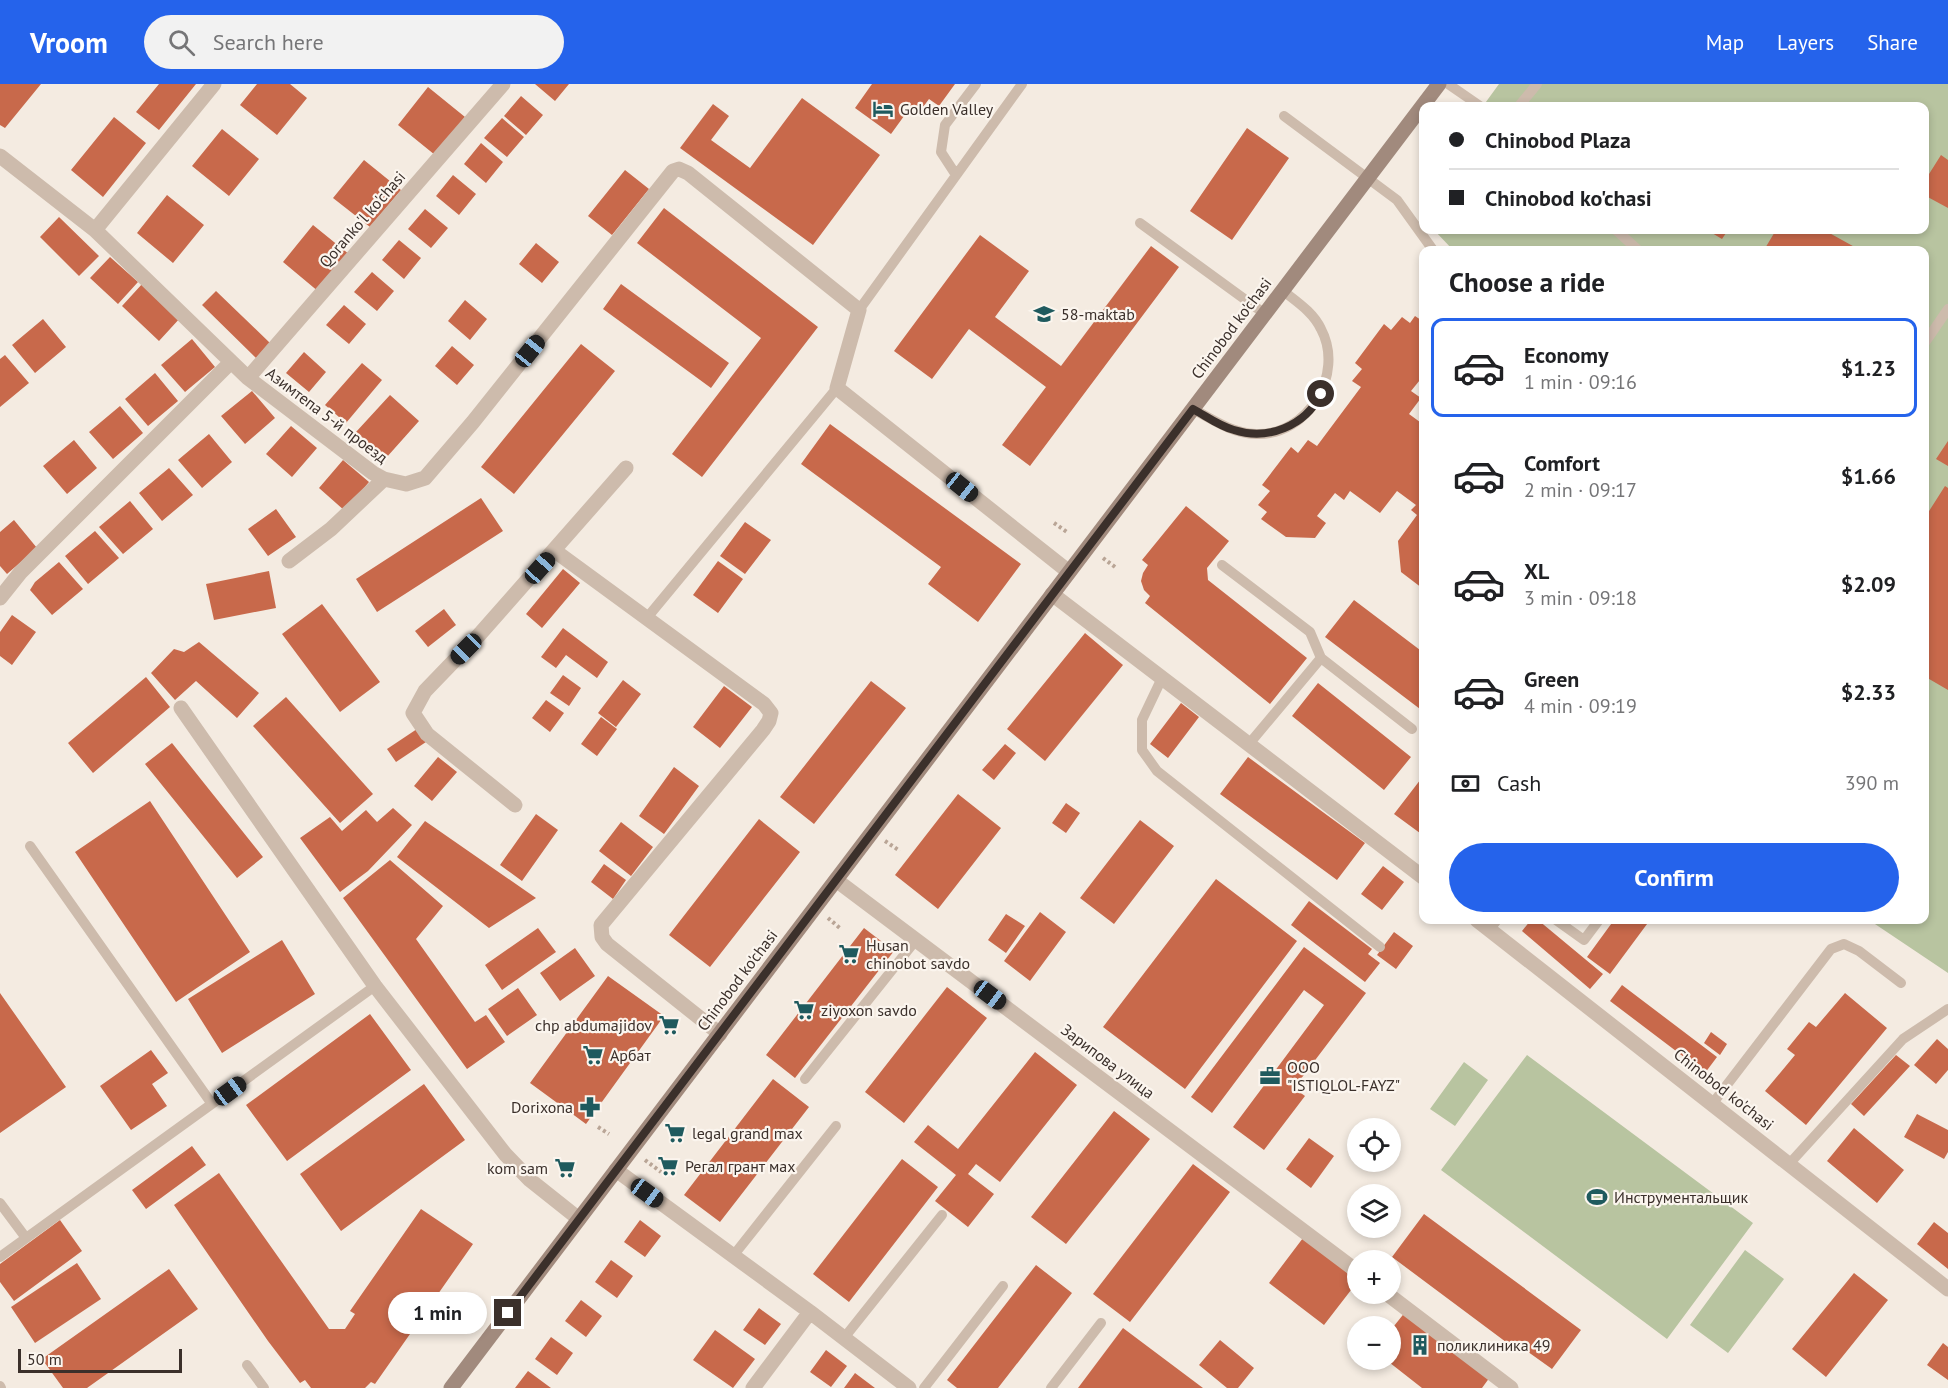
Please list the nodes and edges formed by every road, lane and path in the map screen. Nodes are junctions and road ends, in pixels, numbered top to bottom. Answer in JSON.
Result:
{"nodes":[{"id":1,"x":214,"y":84,"type":"edge"},
{"id":2,"x":503,"y":84,"type":"edge"},
{"id":3,"x":976,"y":84,"type":"edge"},
{"id":4,"x":1022,"y":84,"type":"edge"},
{"id":5,"x":1439,"y":84,"type":"edge"},
{"id":6,"x":1448,"y":84,"type":"edge"},
{"id":7,"x":1537,"y":84,"type":"edge"},
{"id":8,"x":1425,"y":102,"type":"edge"},
{"id":9,"x":1474,"y":102,"type":"edge"},
{"id":10,"x":1522,"y":102,"type":"edge"},
{"id":11,"x":1419,"y":110,"type":"edge"},
{"id":12,"x":1284,"y":116,"type":"dead end"},
{"id":13,"x":0,"y":156,"type":"edge"},
{"id":14,"x":956,"y":175,"type":"junction"},
{"id":15,"x":1367,"y":179,"type":"junction"},
{"id":16,"x":1140,"y":223,"type":"dead end"},
{"id":17,"x":95,"y":230,"type":"junction"},
{"id":18,"x":1419,"y":231,"type":"edge"},
{"id":19,"x":1620,"y":234,"type":"edge"},
{"id":20,"x":1634,"y":246,"type":"edge"},
{"id":21,"x":1282,"y":290,"type":"junction"},
{"id":22,"x":1948,"y":309,"type":"edge"},
{"id":23,"x":859,"y":310,"type":"junction"},
{"id":24,"x":1265,"y":314,"type":"junction"},
{"id":25,"x":1929,"y":337,"type":"edge"},
{"id":26,"x":231,"y":362,"type":"junction"},
{"id":27,"x":248,"y":378,"type":"junction"},
{"id":28,"x":837,"y":388,"type":"junction"},
{"id":29,"x":1193,"y":409,"type":"junction"},
{"id":30,"x":626,"y":468,"type":"dead end"},
{"id":31,"x":384,"y":479,"type":"junction"},
{"id":32,"x":1054,"y":523,"type":"dead end"},
{"id":33,"x":1067,"y":532,"type":"dead end"},
{"id":34,"x":555,"y":551,"type":"junction"},
{"id":35,"x":1103,"y":558,"type":"dead end"},
{"id":36,"x":289,"y":561,"type":"dead end"},
{"id":37,"x":1222,"y":565,"type":"dead end"},
{"id":38,"x":1115,"y":567,"type":"dead end"},
{"id":39,"x":1069,"y":572,"type":"junction"},
{"id":40,"x":1052,"y":594,"type":"junction"},
{"id":41,"x":0,"y":598,"type":"edge"},
{"id":42,"x":646,"y":619,"type":"junction"},
{"id":43,"x":1321,"y":658,"type":"junction"},
{"id":44,"x":1162,"y":678,"type":"junction"},
{"id":45,"x":181,"y":708,"type":"dead end"},
{"id":46,"x":1412,"y":729,"type":"dead end"},
{"id":47,"x":1249,"y":744,"type":"junction"},
{"id":48,"x":515,"y":805,"type":"dead end"},
{"id":49,"x":30,"y":846,"type":"dead end"},
{"id":50,"x":1419,"y":874,"type":"edge"},
{"id":51,"x":836,"y":880,"type":"junction"},
{"id":52,"x":1494,"y":924,"type":"edge"},
{"id":53,"x":1562,"y":924,"type":"edge"},
{"id":54,"x":1596,"y":924,"type":"edge"},
{"id":55,"x":916,"y":940,"type":"junction"},
{"id":56,"x":1380,"y":947,"type":"dead end"},
{"id":57,"x":1901,"y":983,"type":"dead end"},
{"id":58,"x":375,"y":986,"type":"junction"},
{"id":59,"x":1948,"y":1009,"type":"edge"},
{"id":60,"x":720,"y":1034,"type":"junction"},
{"id":61,"x":805,"y":1079,"type":"dead end"},
{"id":62,"x":1713,"y":1103,"type":"junction"},
{"id":63,"x":212,"y":1104,"type":"junction"},
{"id":64,"x":836,"y":1126,"type":"dead end"},
{"id":65,"x":598,"y":1127,"type":"dead end"},
{"id":66,"x":609,"y":1134,"type":"dead end"},
{"id":67,"x":642,"y":1158,"type":"dead end"},
{"id":68,"x":1790,"y":1163,"type":"junction"},
{"id":69,"x":616,"y":1170,"type":"junction"},
{"id":70,"x":661,"y":1172,"type":"dead end"},
{"id":71,"x":0,"y":1203,"type":"edge"},
{"id":72,"x":942,"y":1215,"type":"dead end"},
{"id":73,"x":579,"y":1220,"type":"junction"},
{"id":74,"x":26,"y":1238,"type":"junction"},
{"id":75,"x":734,"y":1256,"type":"junction"},
{"id":76,"x":0,"y":1257,"type":"edge"},
{"id":77,"x":1347,"y":1264,"type":"edge"},
{"id":78,"x":1004,"y":1286,"type":"dead end"},
{"id":79,"x":1948,"y":1289,"type":"edge"},
{"id":80,"x":1400,"y":1304,"type":"edge"},
{"id":81,"x":810,"y":1312,"type":"junction"},
{"id":82,"x":1101,"y":1323,"type":"dead end"},
{"id":83,"x":844,"y":1338,"type":"junction"},
{"id":84,"x":247,"y":1365,"type":"dead end"},
{"id":85,"x":1500,"y":1385,"type":"edge"},
{"id":86,"x":264,"y":1388,"type":"edge"},
{"id":87,"x":451,"y":1388,"type":"edge"},
{"id":88,"x":753,"y":1388,"type":"edge"},
{"id":89,"x":909,"y":1388,"type":"edge"},
{"id":90,"x":924,"y":1388,"type":"edge"},
{"id":91,"x":1051,"y":1388,"type":"edge"}],
"edges":[{"from":1,"to":17,"type":"street"},
{"from":2,"to":27,"type":"street","name":"Qoranko'l ko'chasi"},
{"from":3,"to":14,"type":"lane"},
{"from":4,"to":14,"type":"lane"},
{"from":5,"to":8,"type":"main road","name":"Chinobod ko'chasi"},
{"from":6,"to":9,"type":"lane"},
{"from":7,"to":10,"type":"lane"},
{"from":11,"to":15,"type":"main road","name":"Chinobod ko'chasi"},
{"from":12,"to":15,"type":"lane"},
{"from":13,"to":17,"type":"street","name":"Азимтепа 5-й проезд"},
{"from":14,"to":23,"type":"lane"},
{"from":15,"to":18,"type":"lane"},
{"from":15,"to":21,"type":"main road","name":"Chinobod ko'chasi"},
{"from":16,"to":24,"type":"lane"},
{"from":17,"to":26,"type":"street","name":"Азимтепа 5-й проезд"},
{"from":19,"to":20,"type":"lane"},
{"from":21,"to":24,"type":"main road","name":"Chinobod ko'chasi"},
{"from":21,"to":29,"type":"lane"},
{"from":22,"to":25,"type":"lane"},
{"from":23,"to":28,"type":"street"},
{"from":23,"to":31,"type":"street","name":"Азимтепа 5-й проезд"},
{"from":24,"to":29,"type":"main road","name":"Chinobod ko'chasi"},
{"from":26,"to":27,"type":"street","name":"Азимтепа 5-й проезд"},
{"from":26,"to":41,"type":"street"},
{"from":27,"to":31,"type":"street","name":"Азимтепа 5-й проезд"},
{"from":28,"to":39,"type":"street"},
{"from":28,"to":42,"type":"lane"},
{"from":29,"to":39,"type":"main road","name":"Chinobod ko'chasi"},
{"from":30,"to":34,"type":"street"},
{"from":31,"to":36,"type":"street"},
{"from":32,"to":33,"type":"path"},
{"from":34,"to":42,"type":"street"},
{"from":34,"to":48,"type":"street"},
{"from":35,"to":38,"type":"path"},
{"from":37,"to":43,"type":"lane"},
{"from":39,"to":40,"type":"main road","name":"Chinobod ko'chasi"},
{"from":40,"to":44,"type":"street"},
{"from":40,"to":51,"type":"main road","name":"Chinobod ko'chasi"},
{"from":42,"to":60,"type":"street"},
{"from":43,"to":46,"type":"lane"},
{"from":43,"to":47,"type":"lane"},
{"from":44,"to":47,"type":"street"},
{"from":44,"to":56,"type":"lane"},
{"from":45,"to":58,"type":"street"},
{"from":47,"to":50,"type":"street"},
{"from":49,"to":63,"type":"lane"},
{"from":51,"to":55,"type":"street","name":"Зарипова улица"},
{"from":51,"to":60,"type":"main road","name":"Chinobod ko'chasi"},
{"from":52,"to":62,"type":"street","name":"Chinobod ko'chasi"},
{"from":53,"to":54,"type":"lane"},
{"from":55,"to":61,"type":"lane"},
{"from":55,"to":77,"type":"street","name":"Зарипова улица"},
{"from":57,"to":62,"type":"lane"},
{"from":58,"to":63,"type":"lane"},
{"from":58,"to":73,"type":"street"},
{"from":59,"to":68,"type":"lane"},
{"from":60,"to":69,"type":"main road","name":"Chinobod ko'chasi"},
{"from":62,"to":68,"type":"street","name":"Chinobod ko'chasi"},
{"from":63,"to":74,"type":"lane"},
{"from":64,"to":75,"type":"lane"},
{"from":65,"to":66,"type":"path"},
{"from":67,"to":70,"type":"path"},
{"from":68,"to":79,"type":"street","name":"Chinobod ko'chasi"},
{"from":69,"to":73,"type":"main road","name":"Chinobod ko'chasi"},
{"from":69,"to":75,"type":"street"},
{"from":71,"to":74,"type":"lane"},
{"from":72,"to":83,"type":"lane"},
{"from":73,"to":87,"type":"main road","name":"Chinobod ko'chasi"},
{"from":74,"to":76,"type":"lane"},
{"from":75,"to":81,"type":"street"},
{"from":78,"to":90,"type":"lane"},
{"from":80,"to":85,"type":"street"},
{"from":81,"to":83,"type":"street"},
{"from":81,"to":88,"type":"street"},
{"from":82,"to":91,"type":"lane"},
{"from":83,"to":89,"type":"street"},
{"from":84,"to":86,"type":"lane"}]}
